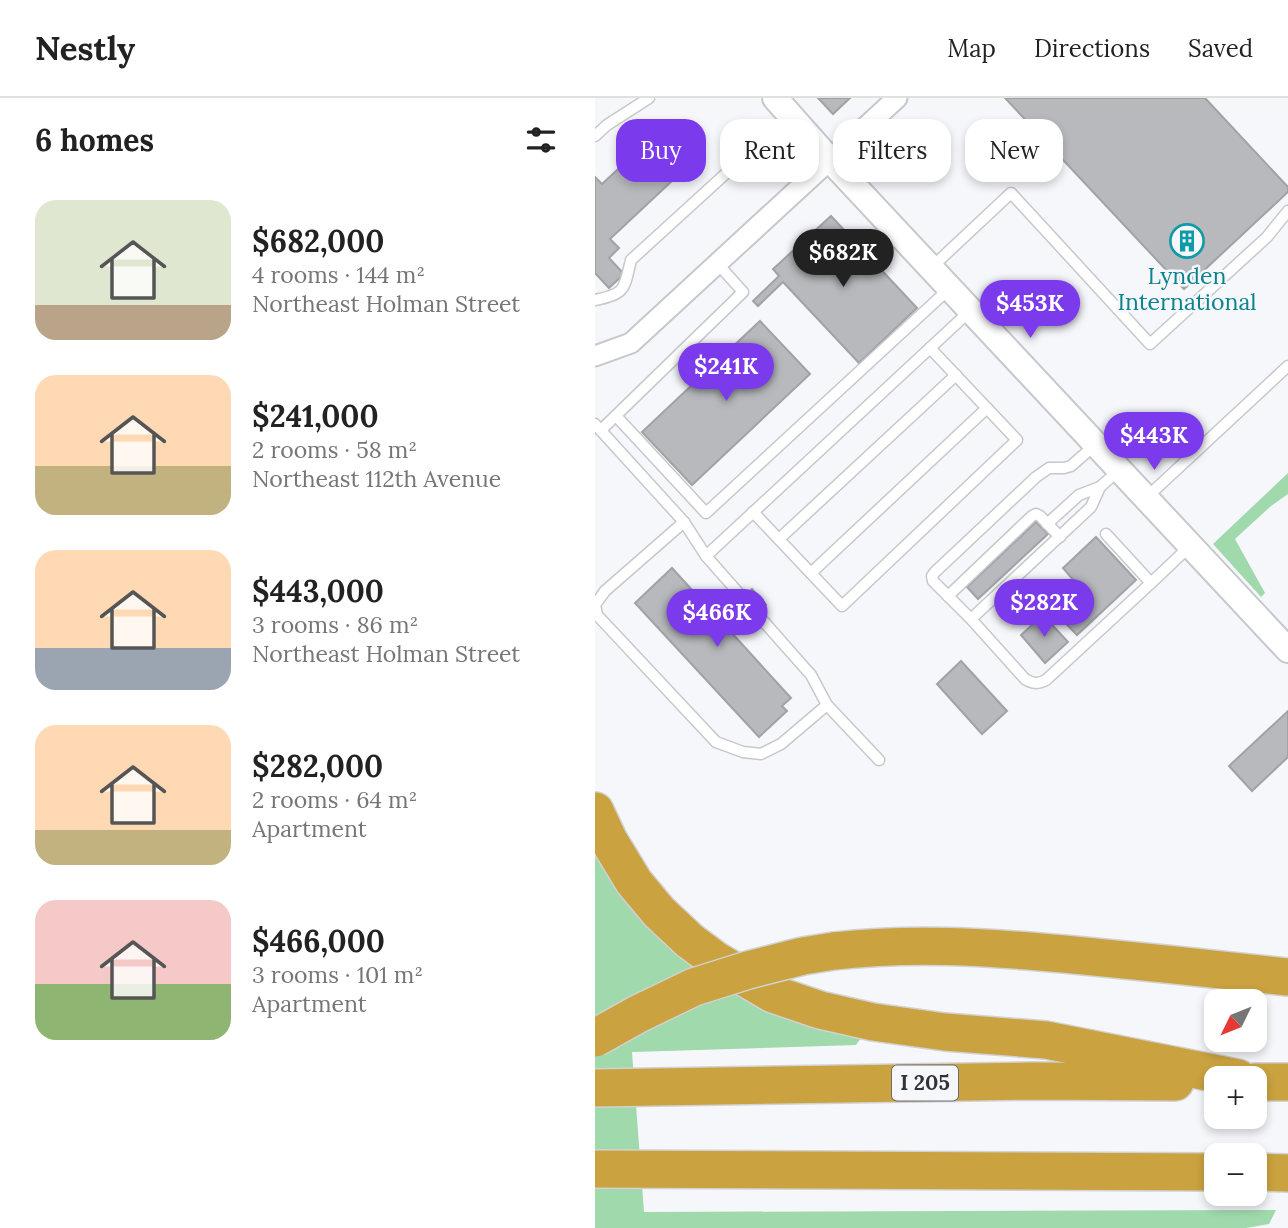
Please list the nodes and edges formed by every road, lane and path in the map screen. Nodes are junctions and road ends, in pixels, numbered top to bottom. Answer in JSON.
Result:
{"nodes":[{"id":1,"x":649,"y":98,"type":"edge"},
{"id":2,"x":897,"y":98,"type":"edge"},
{"id":3,"x":783,"y":106,"type":"edge"},
{"id":4,"x":595,"y":136,"type":"edge"},
{"id":5,"x":830,"y":160,"type":"junction"},
{"id":6,"x":1288,"y":211,"type":"edge"},
{"id":7,"x":717,"y":263,"type":"junction"},
{"id":8,"x":932,"y":267,"type":"junction"},
{"id":9,"x":950,"y":287,"type":"junction"},
{"id":10,"x":595,"y":300,"type":"edge"},
{"id":11,"x":971,"y":310,"type":"junction"},
{"id":12,"x":930,"y":348,"type":"junction"},
{"id":13,"x":595,"y":356,"type":"edge"},
{"id":14,"x":1288,"y":366,"type":"edge"},
{"id":15,"x":956,"y":375,"type":"junction"},
{"id":16,"x":987,"y":408,"type":"junction"},
{"id":17,"x":616,"y":416,"type":"junction"},
{"id":18,"x":598,"y":427,"type":"edge"},
{"id":19,"x":1096,"y":444,"type":"junction"},
{"id":20,"x":1120,"y":469,"type":"junction"},
{"id":21,"x":1100,"y":487,"type":"junction"},
{"id":22,"x":1147,"y":498,"type":"junction"},
{"id":23,"x":753,"y":512,"type":"junction"},
{"id":24,"x":684,"y":522,"type":"junction"},
{"id":25,"x":1047,"y":524,"type":"junction"},
{"id":26,"x":1106,"y":534,"type":"dead end"},
{"id":27,"x":1060,"y":537,"type":"junction"},
{"id":28,"x":779,"y":540,"type":"junction"},
{"id":29,"x":1191,"y":546,"type":"junction"},
{"id":30,"x":706,"y":556,"type":"junction"},
{"id":31,"x":811,"y":573,"type":"junction"},
{"id":32,"x":1151,"y":583,"type":"junction"},
{"id":33,"x":948,"y":596,"type":"junction"},
{"id":34,"x":743,"y":598,"type":"dead end"},
{"id":35,"x":757,"y":614,"type":"dead end"},
{"id":36,"x":971,"y":620,"type":"junction"},
{"id":37,"x":1288,"y":650,"type":"edge"},
{"id":38,"x":827,"y":705,"type":"junction"},
{"id":39,"x":879,"y":760,"type":"dead end"},
{"id":40,"x":595,"y":811,"type":"edge"},
{"id":41,"x":1288,"y":977,"type":"edge"},
{"id":42,"x":595,"y":1038,"type":"edge"},
{"id":43,"x":1204,"y":1071,"type":"edge"},
{"id":44,"x":1204,"y":1082,"type":"edge"},
{"id":45,"x":595,"y":1088,"type":"edge"},
{"id":46,"x":595,"y":1169,"type":"edge"},
{"id":47,"x":1204,"y":1172,"type":"edge"},
{"id":48,"x":1267,"y":1172,"type":"edge"},
{"id":49,"x":1288,"y":1173,"type":"edge"}],
"edges":[{"from":1,"to":4,"type":"lane"},
{"from":2,"to":5,"type":"street"},
{"from":3,"to":5,"type":"street"},
{"from":3,"to":10,"type":"lane"},
{"from":5,"to":7,"type":"street"},
{"from":5,"to":8,"type":"street"},
{"from":6,"to":8,"type":"lane"},
{"from":7,"to":13,"type":"street"},
{"from":7,"to":17,"type":"lane"},
{"from":8,"to":9,"type":"street"},
{"from":9,"to":11,"type":"street"},
{"from":9,"to":17,"type":"lane"},
{"from":11,"to":12,"type":"lane"},
{"from":11,"to":19,"type":"street"},
{"from":12,"to":15,"type":"lane"},
{"from":12,"to":23,"type":"lane"},
{"from":14,"to":22,"type":"lane"},
{"from":15,"to":16,"type":"lane"},
{"from":15,"to":28,"type":"lane"},
{"from":16,"to":31,"type":"lane"},
{"from":16,"to":31,"type":"lane"},
{"from":17,"to":18,"type":"lane"},
{"from":18,"to":24,"type":"lane"},
{"from":19,"to":20,"type":"street"},
{"from":19,"to":33,"type":"lane"},
{"from":20,"to":21,"type":"lane"},
{"from":20,"to":22,"type":"street"},
{"from":21,"to":25,"type":"lane"},
{"from":21,"to":27,"type":"lane"},
{"from":22,"to":29,"type":"street"},
{"from":23,"to":28,"type":"lane"},
{"from":23,"to":30,"type":"lane"},
{"from":24,"to":30,"type":"lane"},
{"from":24,"to":38,"type":"lane"},
{"from":25,"to":27,"type":"lane"},
{"from":25,"to":33,"type":"lane"},
{"from":26,"to":32,"type":"lane"},
{"from":27,"to":36,"type":"lane"},
{"from":28,"to":31,"type":"lane"},
{"from":29,"to":32,"type":"lane"},
{"from":29,"to":37,"type":"street"},
{"from":30,"to":34,"type":"lane"},
{"from":32,"to":36,"type":"lane"},
{"from":33,"to":36,"type":"lane"},
{"from":35,"to":38,"type":"lane"},
{"from":38,"to":39,"type":"lane"},
{"from":40,"to":43,"type":"highway"},
{"from":41,"to":42,"type":"highway","bridge":true},
{"from":44,"to":45,"type":"highway","number":"I 205"},
{"from":46,"to":47,"type":"highway"},
{"from":48,"to":49,"type":"highway"}]}
